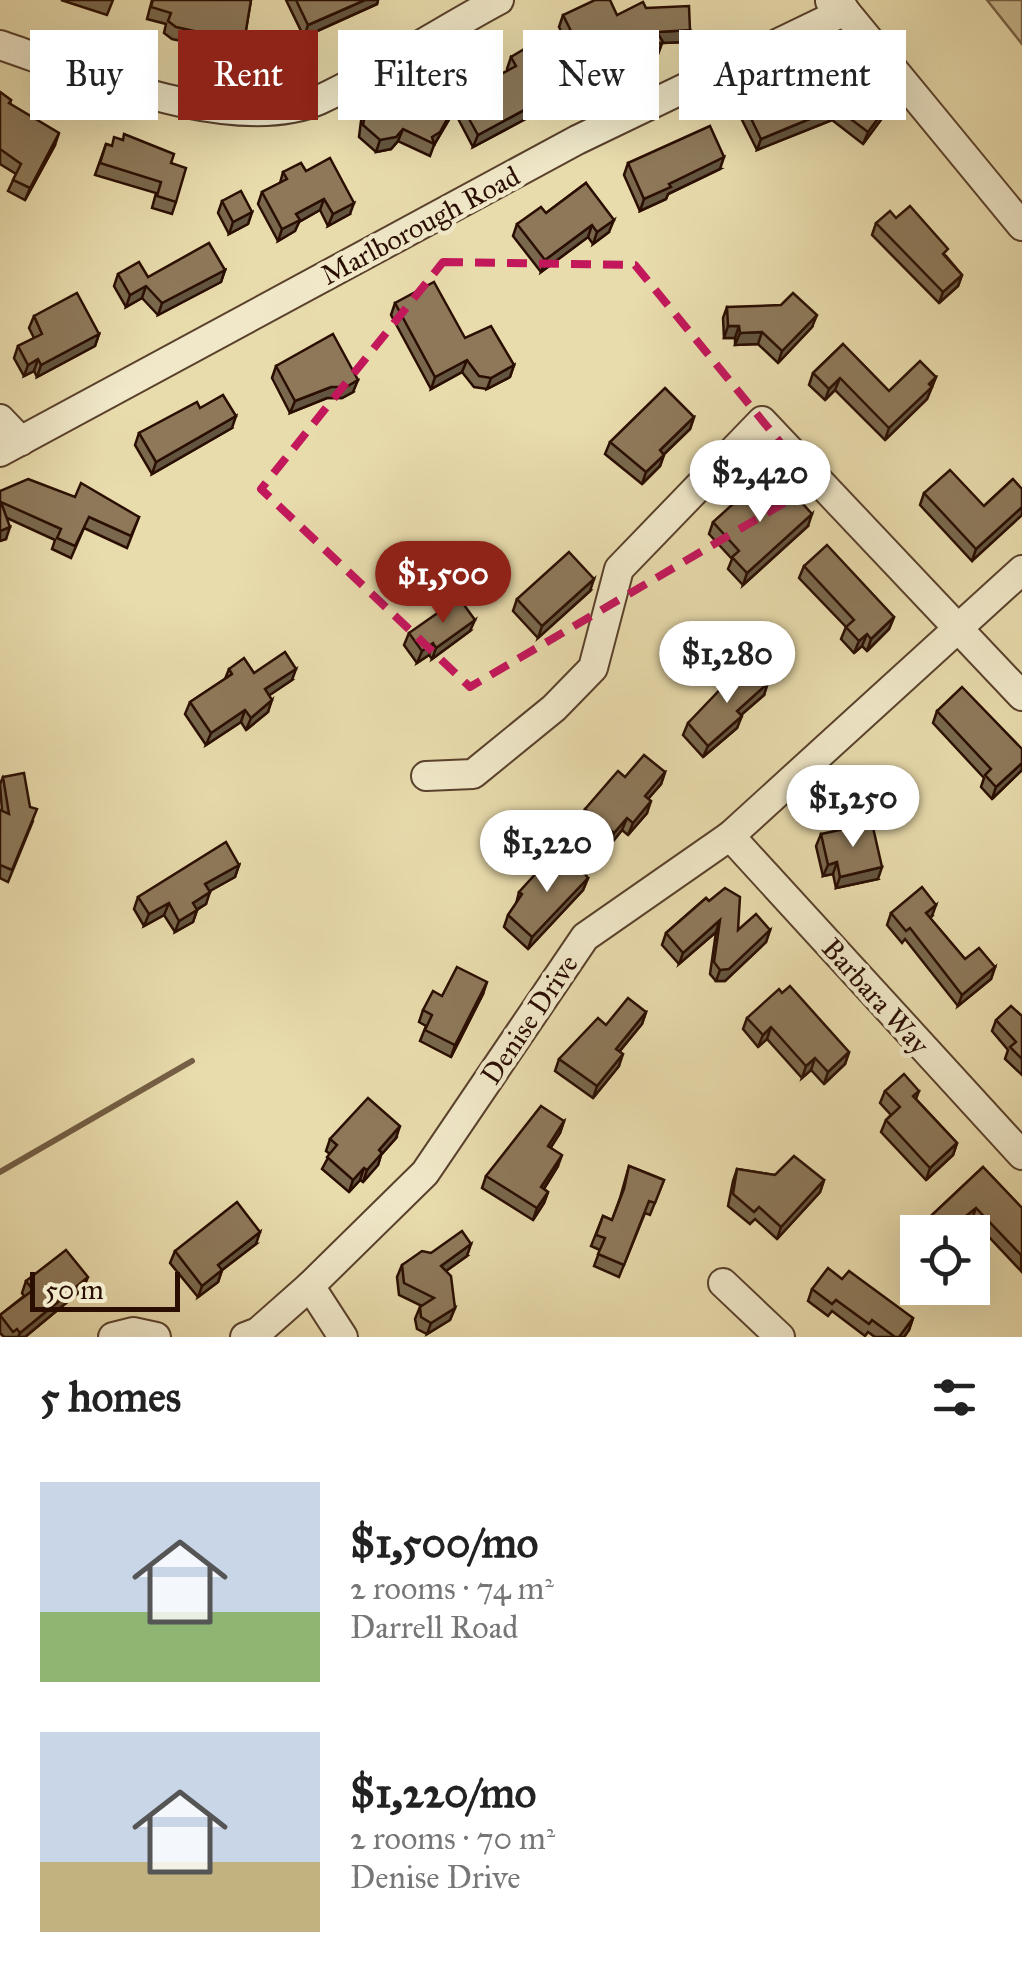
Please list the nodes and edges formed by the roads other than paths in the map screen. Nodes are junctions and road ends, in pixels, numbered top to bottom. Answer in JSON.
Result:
{"nodes":[{"id":1,"x":499,"y":0,"type":"edge"},
{"id":2,"x":838,"y":4,"type":"edge"},
{"id":3,"x":0,"y":46,"type":"edge"},
{"id":4,"x":1022,"y":226,"type":"edge"},
{"id":5,"x":0,"y":419,"type":"edge"},
{"id":6,"x":10,"y":447,"type":"edge"},
{"id":7,"x":1022,"y":570,"type":"edge"},
{"id":8,"x":959,"y":627,"type":"junction"},
{"id":9,"x":1022,"y":696,"type":"edge"},
{"id":10,"x":426,"y":776,"type":"dead end"},
{"id":11,"x":730,"y":836,"type":"junction"},
{"id":12,"x":1022,"y":1156,"type":"edge"},
{"id":13,"x":723,"y":1284,"type":"dead end"},
{"id":14,"x":310,"y":1286,"type":"junction"},
{"id":15,"x":113,"y":1337,"type":"edge"},
{"id":16,"x":156,"y":1337,"type":"edge"},
{"id":17,"x":244,"y":1337,"type":"edge"},
{"id":18,"x":344,"y":1337,"type":"edge"},
{"id":19,"x":780,"y":1337,"type":"edge"}],
"edges":[{"from":1,"to":3,"type":"street"},
{"from":2,"to":4,"type":"street"},
{"from":2,"to":6,"type":"street","name":"Marlborough Road"},
{"from":5,"to":6,"type":"street"},
{"from":7,"to":8,"type":"street","name":"Denise Drive"},
{"from":8,"to":9,"type":"street"},
{"from":8,"to":10,"type":"street"},
{"from":8,"to":11,"type":"street","name":"Denise Drive"},
{"from":11,"to":12,"type":"street","name":"Barbara Way"},
{"from":11,"to":14,"type":"street","name":"Denise Drive"},
{"from":13,"to":19,"type":"street"},
{"from":14,"to":17,"type":"street","name":"Denise Drive"},
{"from":14,"to":18,"type":"street"},
{"from":15,"to":16,"type":"street"}]}
